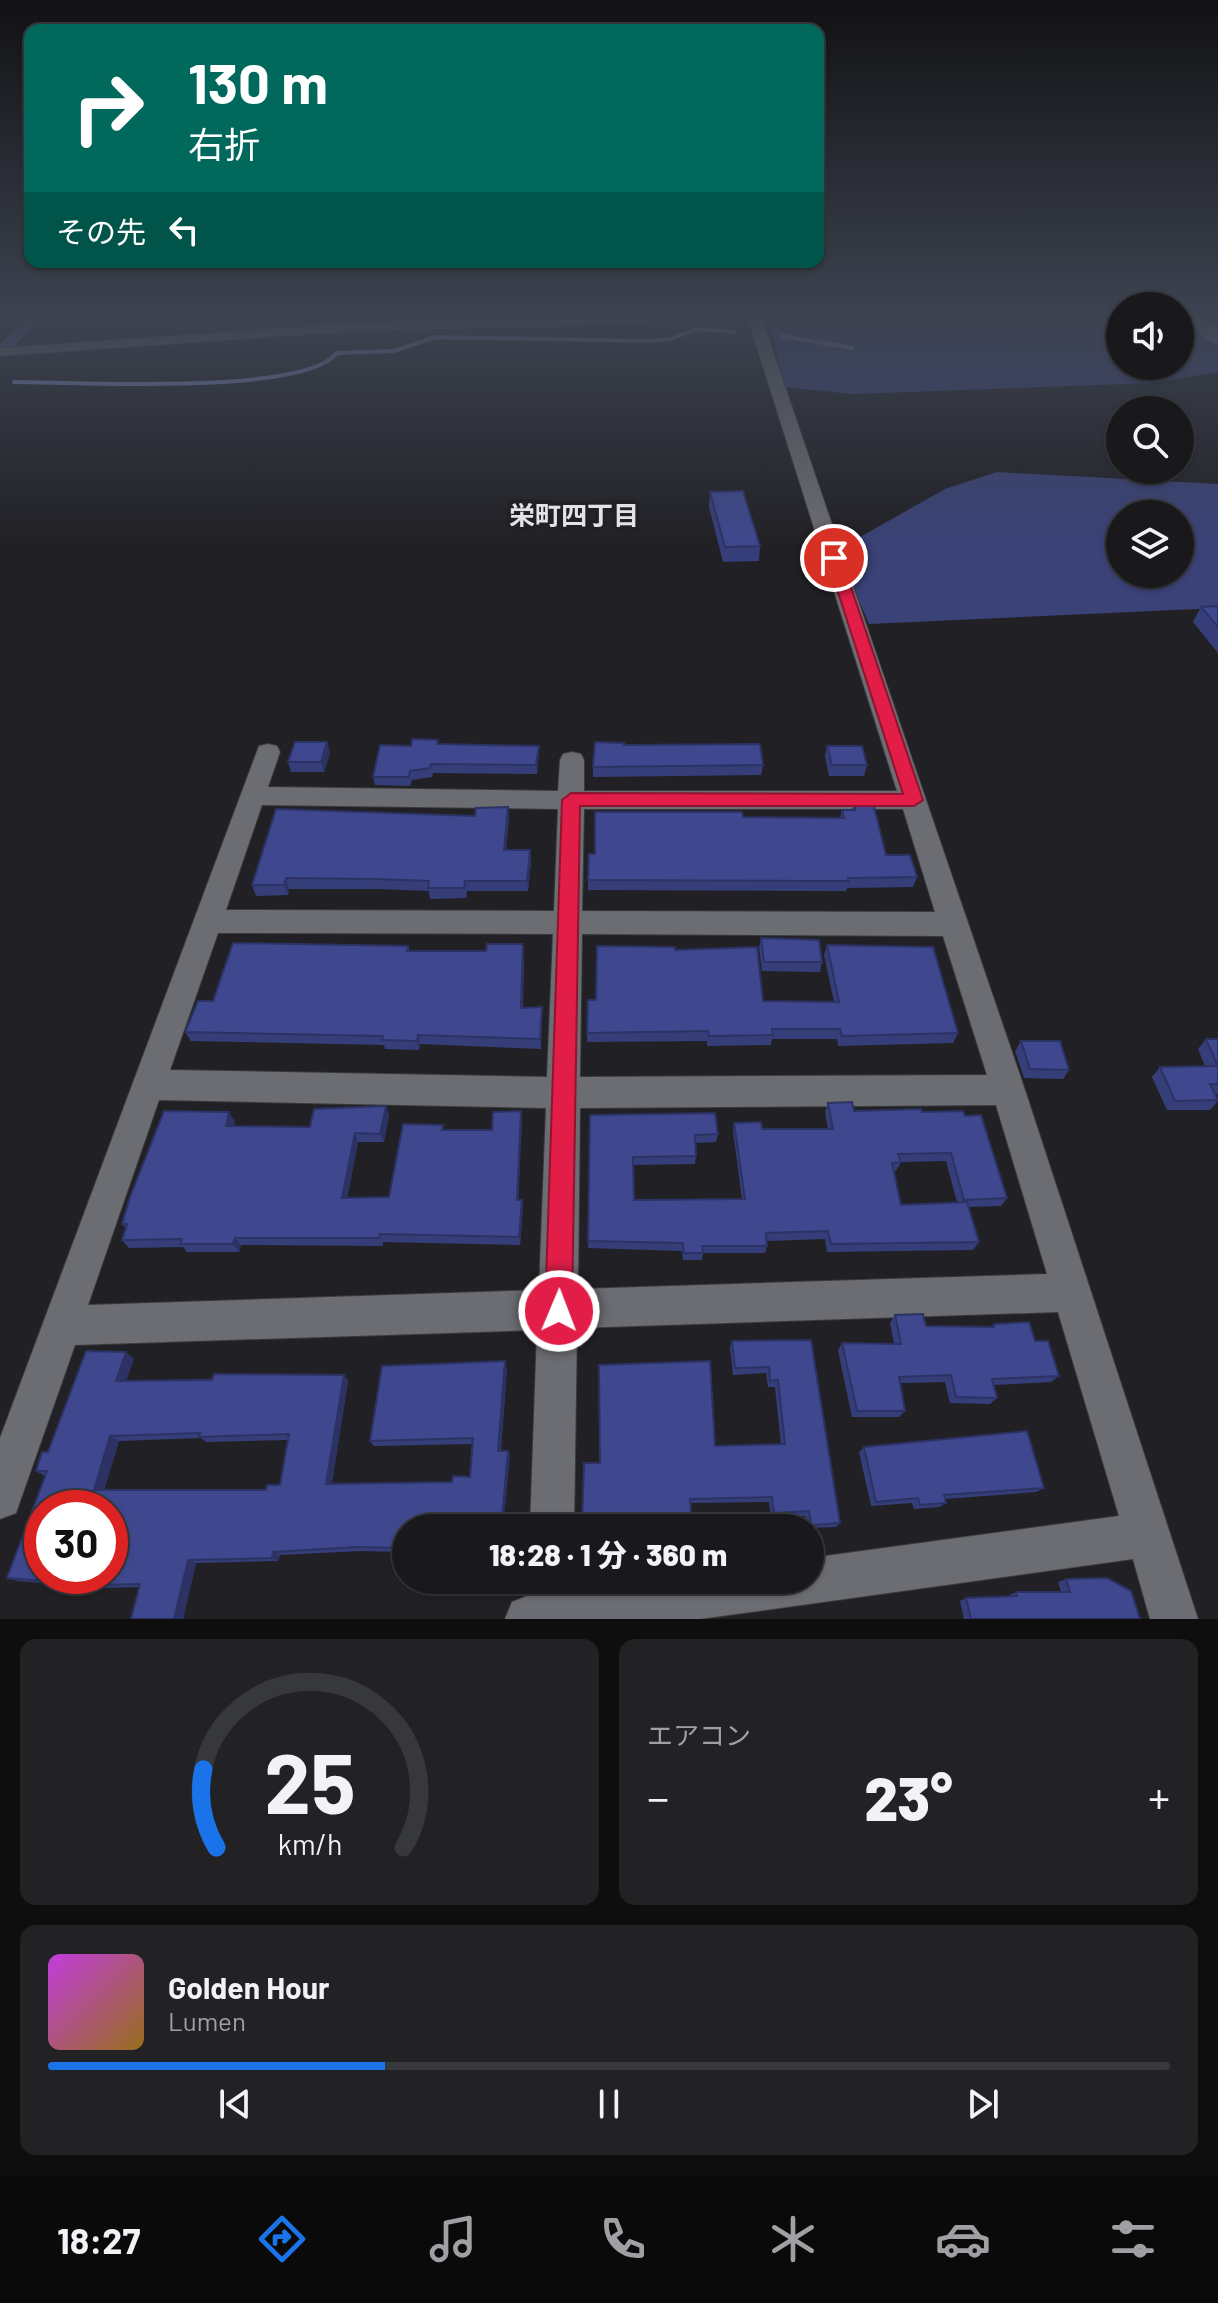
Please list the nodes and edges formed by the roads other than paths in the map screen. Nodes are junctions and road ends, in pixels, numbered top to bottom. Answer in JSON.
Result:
{"nodes":[{"id":1,"x":780,"y":395,"type":"edge"},
{"id":2,"x":268,"y":752,"type":"dead end"},
{"id":3,"x":572,"y":760,"type":"dead end"},
{"id":4,"x":252,"y":796,"type":"junction"},
{"id":5,"x":571,"y":800,"type":"junction"},
{"id":6,"x":914,"y":800,"type":"junction"},
{"id":7,"x":207,"y":921,"type":"junction"},
{"id":8,"x":567,"y":923,"type":"junction"},
{"id":9,"x":953,"y":924,"type":"junction"},
{"id":10,"x":148,"y":1085,"type":"junction"},
{"id":11,"x":1008,"y":1090,"type":"junction"},
{"id":12,"x":563,"y":1093,"type":"junction"},
{"id":13,"x":1072,"y":1292,"type":"junction"},
{"id":14,"x":559,"y":1311,"type":"junction"},
{"id":15,"x":62,"y":1326,"type":"junction"},
{"id":16,"x":0,"y":1497,"type":"edge"},
{"id":17,"x":552,"y":1514,"type":"edge"},
{"id":18,"x":1147,"y":1535,"type":"junction"},
{"id":19,"x":545,"y":1609,"type":"edge"},
{"id":20,"x":1174,"y":1619,"type":"edge"}],
"edges":[{"from":1,"to":6,"type":"street"},
{"from":2,"to":4,"type":"street"},
{"from":3,"to":5,"type":"street"},
{"from":4,"to":5,"type":"street"},
{"from":4,"to":7,"type":"street"},
{"from":5,"to":6,"type":"street"},
{"from":5,"to":8,"type":"street"},
{"from":6,"to":9,"type":"street"},
{"from":7,"to":8,"type":"street"},
{"from":7,"to":10,"type":"street"},
{"from":8,"to":9,"type":"street"},
{"from":8,"to":12,"type":"street"},
{"from":9,"to":11,"type":"street"},
{"from":10,"to":12,"type":"street"},
{"from":10,"to":15,"type":"street"},
{"from":11,"to":12,"type":"street"},
{"from":11,"to":13,"type":"street"},
{"from":12,"to":14,"type":"street"},
{"from":13,"to":14,"type":"street"},
{"from":13,"to":18,"type":"street"},
{"from":14,"to":15,"type":"street"},
{"from":14,"to":17,"type":"street"},
{"from":15,"to":16,"type":"street"},
{"from":18,"to":19,"type":"street"},
{"from":18,"to":20,"type":"street"}]}
